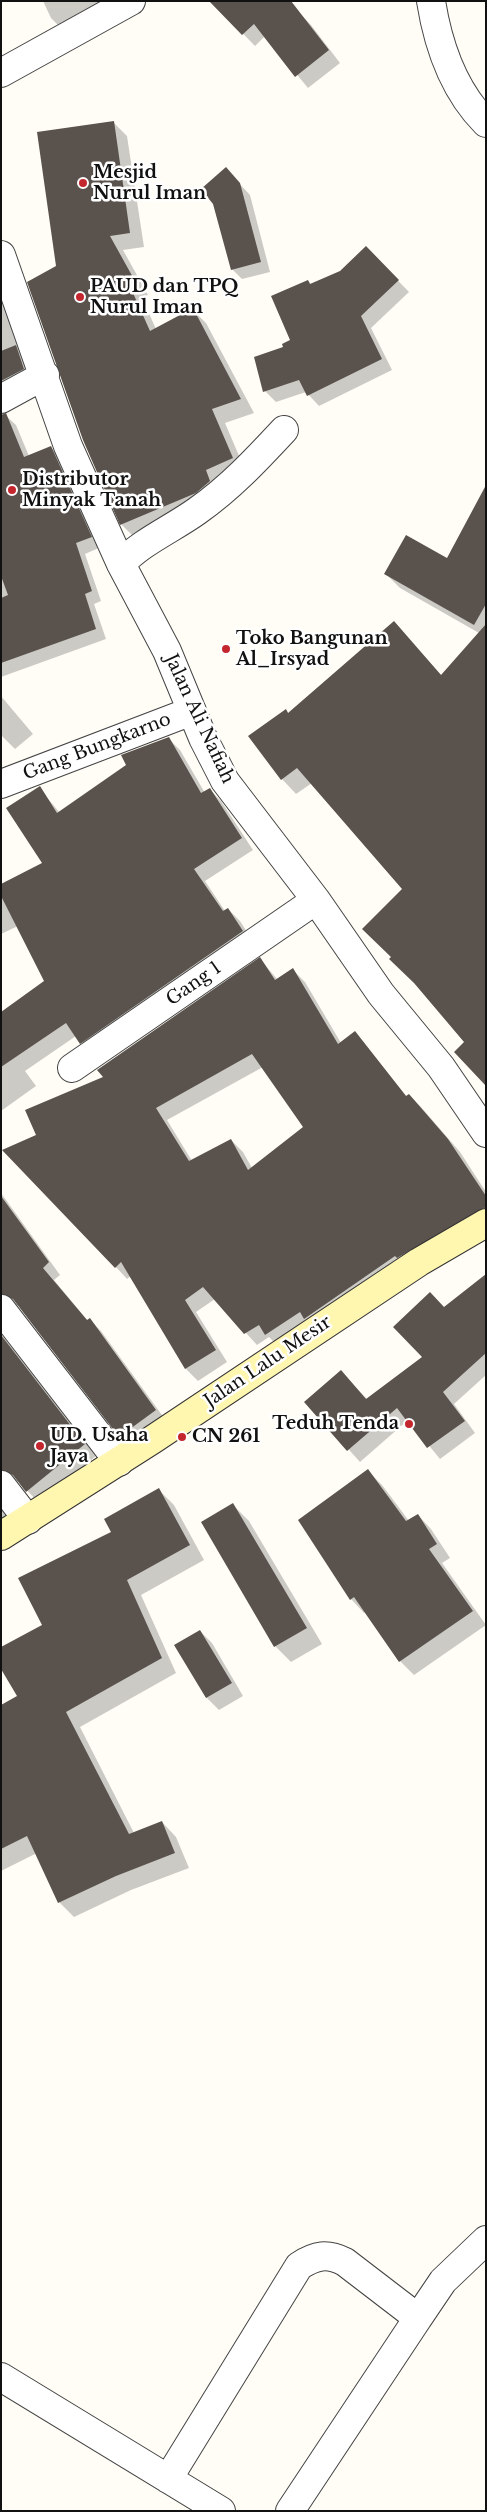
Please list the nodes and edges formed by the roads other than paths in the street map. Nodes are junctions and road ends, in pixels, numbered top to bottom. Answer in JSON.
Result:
{"nodes":[{"id":1,"x":131,"y":1,"type":"edge"},
{"id":2,"x":431,"y":1,"type":"edge"},
{"id":3,"x":1,"y":73,"type":"edge"},
{"id":4,"x":486,"y":123,"type":"edge"},
{"id":5,"x":1,"y":255,"type":"edge"},
{"id":6,"x":45,"y":375,"type":"junction"},
{"id":7,"x":1,"y":399,"type":"edge"},
{"id":8,"x":284,"y":430,"type":"dead end"},
{"id":9,"x":121,"y":564,"type":"junction"},
{"id":10,"x":192,"y":711,"type":"junction"},
{"id":11,"x":1,"y":784,"type":"edge"},
{"id":12,"x":316,"y":900,"type":"junction"},
{"id":13,"x":72,"y":1068,"type":"dead end"},
{"id":14,"x":486,"y":1133,"type":"edge"},
{"id":15,"x":486,"y":1223,"type":"edge"},
{"id":16,"x":1,"y":1309,"type":"edge"},
{"id":17,"x":119,"y":1462,"type":"junction"},
{"id":18,"x":1,"y":1485,"type":"edge"},
{"id":19,"x":28,"y":1520,"type":"junction"},
{"id":20,"x":1,"y":1536,"type":"edge"},
{"id":21,"x":486,"y":2240,"type":"edge"},
{"id":22,"x":418,"y":2318,"type":"junction"},
{"id":23,"x":1,"y":2377,"type":"edge"},
{"id":24,"x":168,"y":2478,"type":"junction"},
{"id":25,"x":221,"y":2511,"type":"edge"},
{"id":26,"x":290,"y":2511,"type":"edge"}],
"edges":[{"from":1,"to":3,"type":"street"},
{"from":2,"to":4,"type":"street"},
{"from":5,"to":6,"type":"street","name":"Jalan Ali Nafiah"},
{"from":6,"to":7,"type":"street"},
{"from":6,"to":9,"type":"street","name":"Jalan Ali Nafiah"},
{"from":8,"to":9,"type":"street"},
{"from":9,"to":10,"type":"street","name":"Jalan Ali Nafiah"},
{"from":10,"to":11,"type":"street","name":"Gang Bungkarno"},
{"from":10,"to":12,"type":"street","name":"Jalan Ali Nafiah"},
{"from":12,"to":13,"type":"street","name":"Gang 1"},
{"from":12,"to":14,"type":"street","name":"Jalan Ali Nafiah"},
{"from":15,"to":17,"type":"street","name":"Jalan Lalu Mesir"},
{"from":16,"to":17,"type":"street"},
{"from":17,"to":19,"type":"street","name":"Jalan Lalu Mesir"},
{"from":18,"to":19,"type":"street"},
{"from":19,"to":20,"type":"street","name":"Jalan Lalu Mesir"},
{"from":21,"to":22,"type":"street"},
{"from":22,"to":24,"type":"street"},
{"from":22,"to":26,"type":"street"},
{"from":23,"to":24,"type":"street"},
{"from":24,"to":25,"type":"street"}]}
